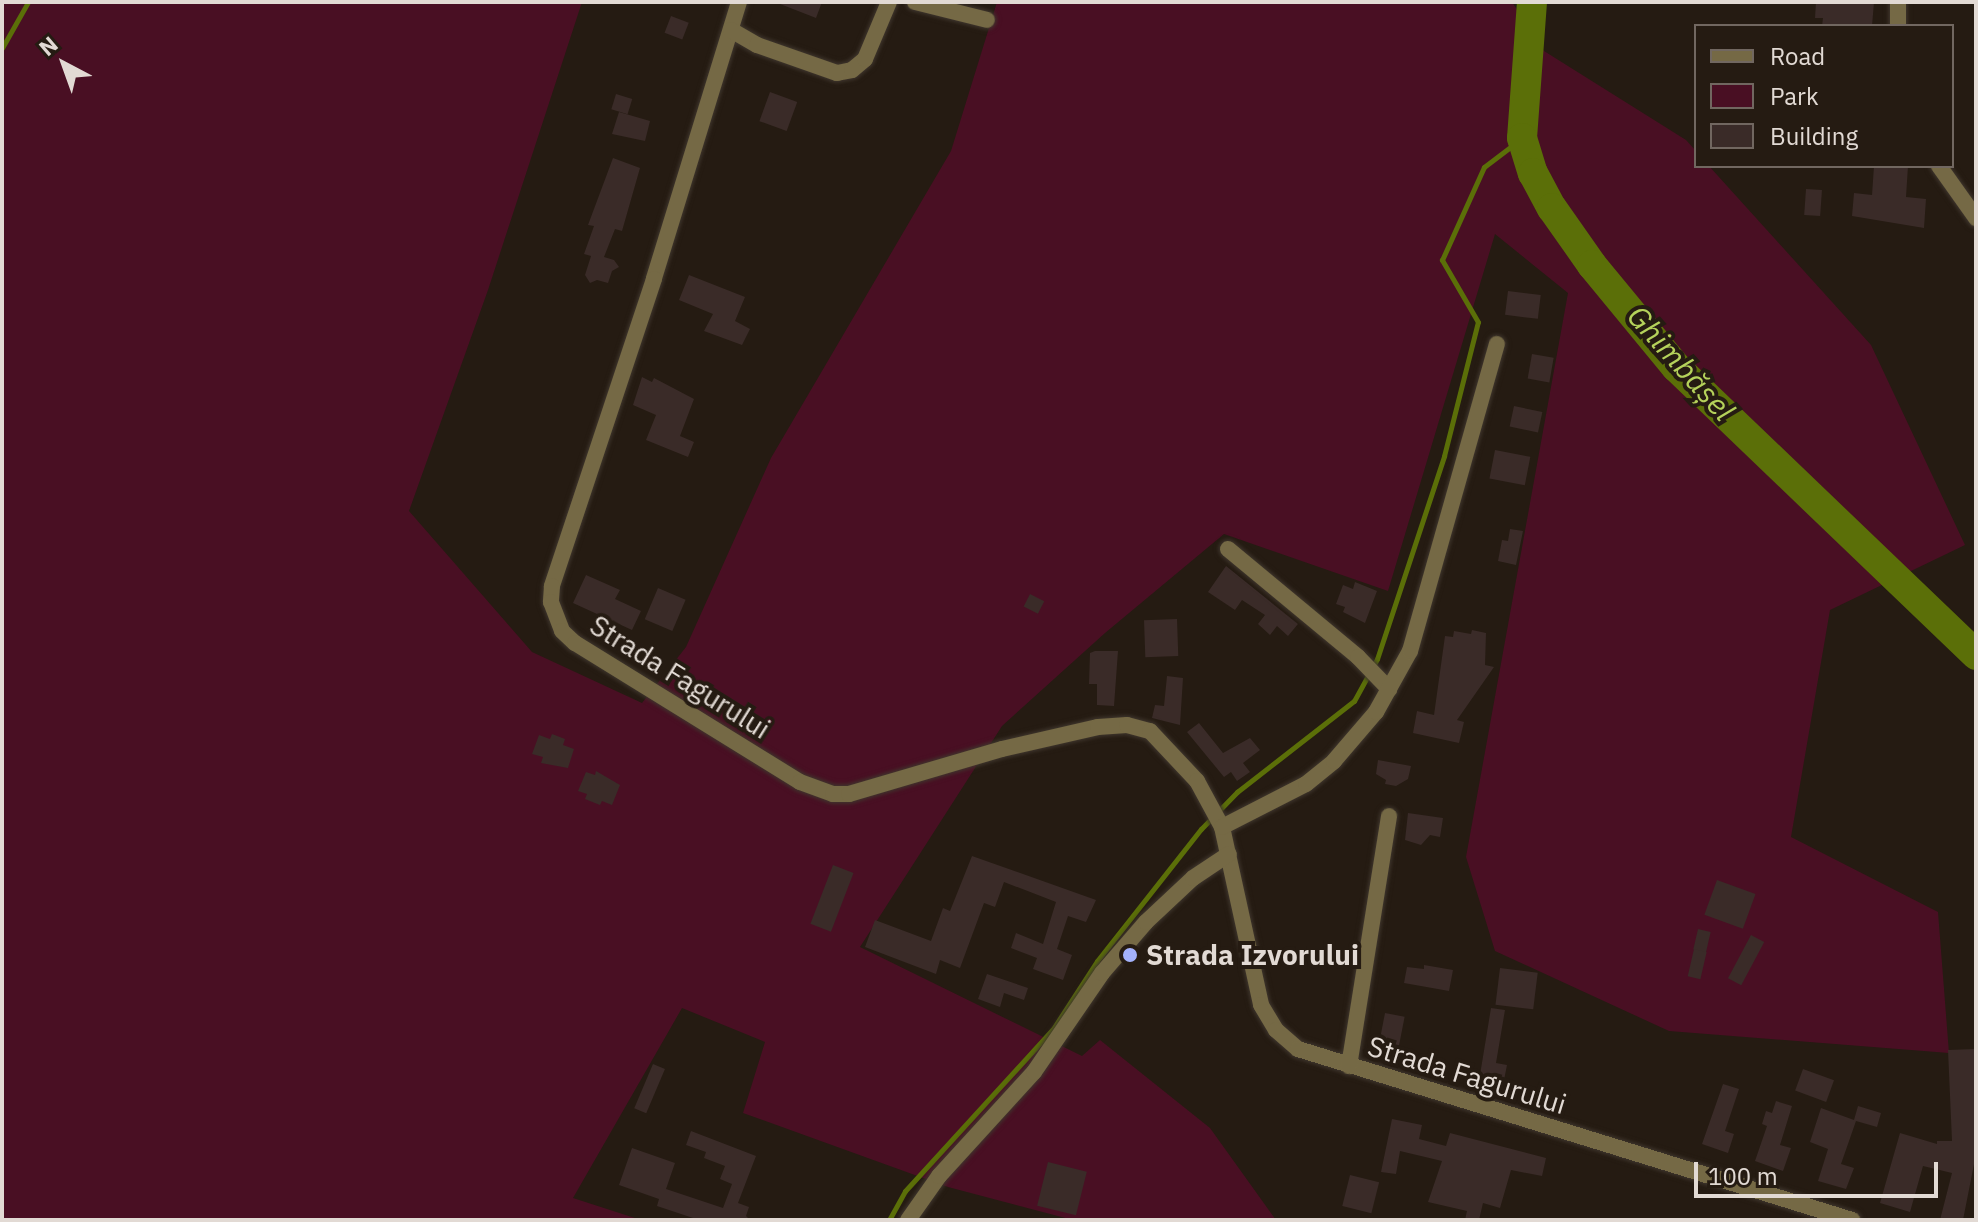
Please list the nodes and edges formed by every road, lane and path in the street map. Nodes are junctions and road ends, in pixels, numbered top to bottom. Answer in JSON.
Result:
{"nodes":[{"id":1,"x":739,"y":2,"type":"edge"},
{"id":2,"x":889,"y":2,"type":"edge"},
{"id":3,"x":915,"y":2,"type":"edge"},
{"id":4,"x":1898,"y":2,"type":"edge"},
{"id":5,"x":987,"y":20,"type":"dead end"},
{"id":6,"x":1898,"y":24,"type":"edge"},
{"id":7,"x":731,"y":30,"type":"junction"},
{"id":8,"x":1941,"y":168,"type":"edge"},
{"id":9,"x":1974,"y":211,"type":"edge"},
{"id":10,"x":1497,"y":344,"type":"dead end"},
{"id":11,"x":1228,"y":549,"type":"dead end"},
{"id":12,"x":1389,"y":689,"type":"junction"},
{"id":13,"x":1389,"y":816,"type":"dead end"},
{"id":14,"x":1218,"y":818,"type":"junction"},
{"id":15,"x":1229,"y":854,"type":"junction"},
{"id":16,"x":1349,"y":1066,"type":"junction"},
{"id":17,"x":908,"y":1220,"type":"edge"},
{"id":18,"x":1852,"y":1220,"type":"edge"}],
"edges":[{"from":1,"to":7,"type":"street","name":"Strada Fagurului"},
{"from":2,"to":7,"type":"street"},
{"from":3,"to":5,"type":"street"},
{"from":4,"to":6,"type":"street"},
{"from":7,"to":14,"type":"street","name":"Strada Fagurului"},
{"from":8,"to":9,"type":"street"},
{"from":10,"to":12,"type":"street"},
{"from":11,"to":12,"type":"street"},
{"from":12,"to":14,"type":"street"},
{"from":13,"to":16,"type":"street"},
{"from":14,"to":15,"type":"street","name":"Strada Fagurului"},
{"from":15,"to":16,"type":"street","name":"Strada Fagurului"},
{"from":15,"to":17,"type":"street"},
{"from":16,"to":18,"type":"street","name":"Strada Fagurului"}]}
